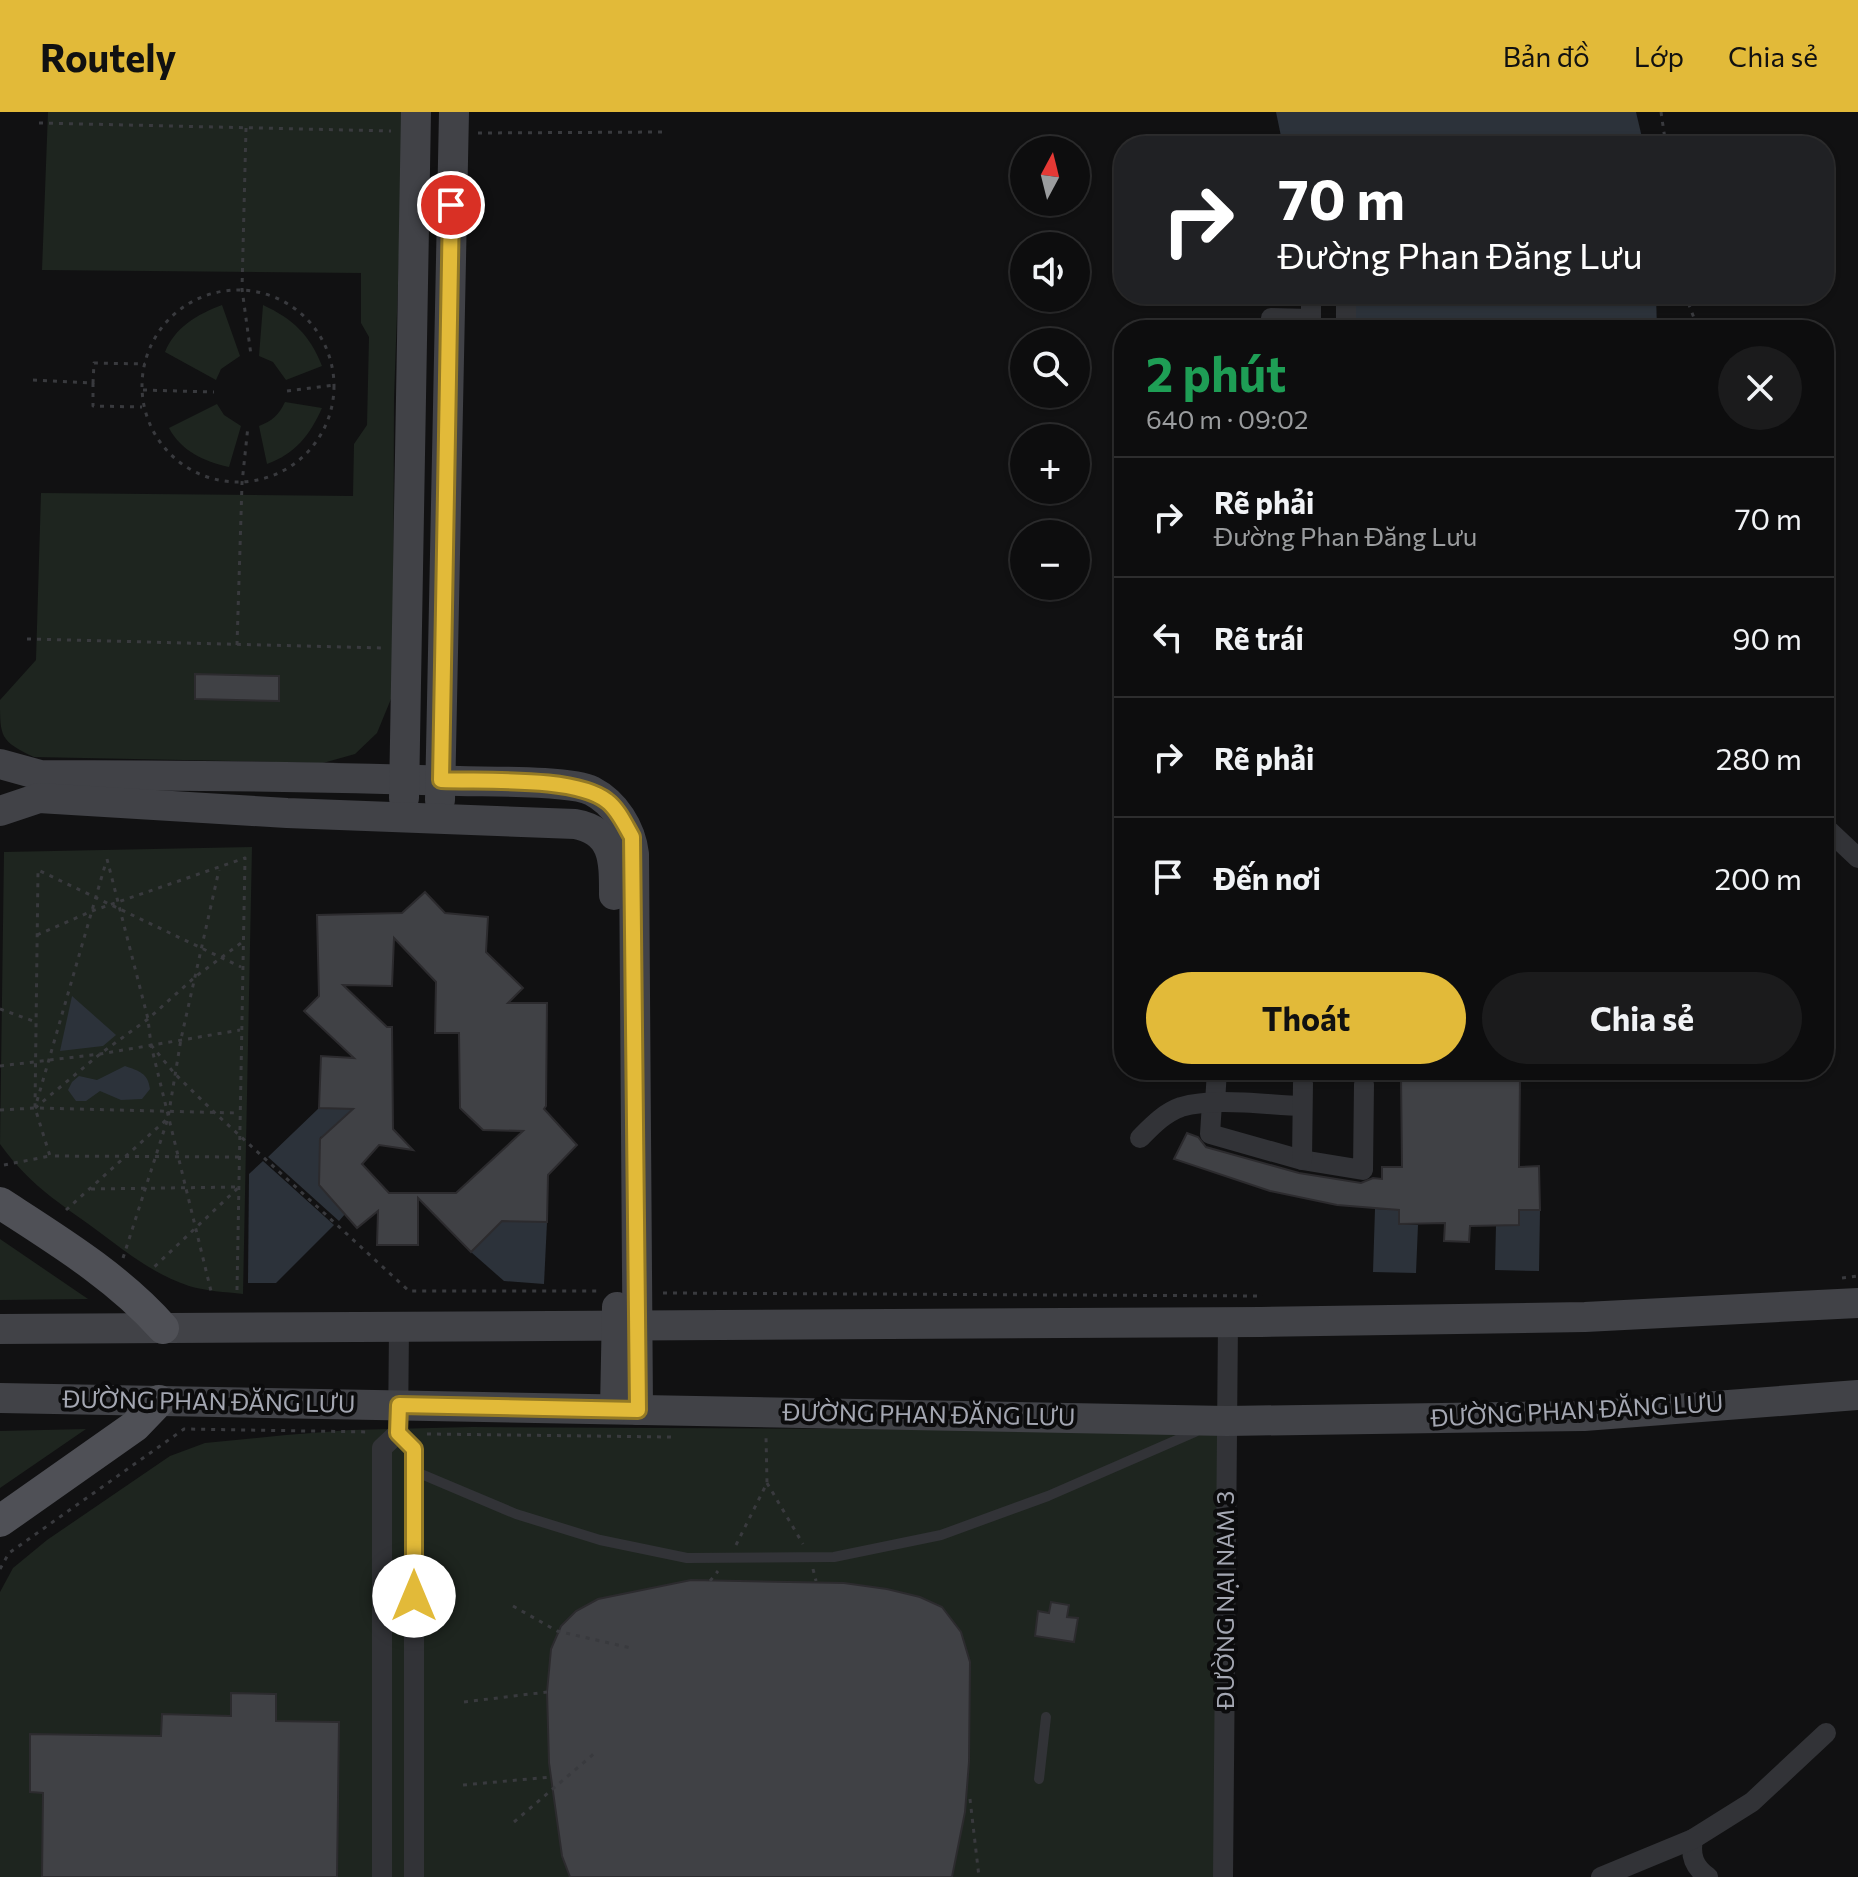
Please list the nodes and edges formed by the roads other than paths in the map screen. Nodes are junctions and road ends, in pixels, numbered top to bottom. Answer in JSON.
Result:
{"nodes":[{"id":1,"x":406,"y":122,"type":"edge"},
{"id":2,"x":464,"y":122,"type":"edge"},
{"id":3,"x":412,"y":229,"type":"junction"},
{"id":4,"x":450,"y":229,"type":"junction"},
{"id":5,"x":1271,"y":318,"type":"dead end"},
{"id":6,"x":1284,"y":320,"type":"edge"},
{"id":7,"x":408,"y":555,"type":"junction"},
{"id":8,"x":445,"y":555,"type":"junction"},
{"id":9,"x":0,"y":764,"type":"edge"},
{"id":10,"x":404,"y":779,"type":"junction"},
{"id":11,"x":441,"y":780,"type":"junction"},
{"id":12,"x":0,"y":811,"type":"edge"},
{"id":13,"x":403,"y":816,"type":"junction"},
{"id":14,"x":439,"y":818,"type":"junction"},
{"id":15,"x":1834,"y":835,"type":"edge"},
{"id":16,"x":1858,"y":858,"type":"edge"},
{"id":17,"x":1216,"y":1080,"type":"edge"},
{"id":18,"x":1303,"y":1083,"type":"dead end"},
{"id":19,"x":1364,"y":1084,"type":"dead end"},
{"id":20,"x":1213,"y":1103,"type":"junction"},
{"id":21,"x":1302,"y":1106,"type":"junction"},
{"id":22,"x":1140,"y":1138,"type":"dead end"},
{"id":23,"x":1302,"y":1160,"type":"junction"},
{"id":24,"x":0,"y":1203,"type":"edge"},
{"id":25,"x":1850,"y":1290,"type":"edge"},
{"id":26,"x":1228,"y":1322,"type":"junction"},
{"id":27,"x":627,"y":1326,"type":"junction"},
{"id":28,"x":399,"y":1327,"type":"junction"},
{"id":29,"x":163,"y":1328,"type":"junction"},
{"id":30,"x":0,"y":1329,"type":"edge"},
{"id":31,"x":1858,"y":1395,"type":"edge"},
{"id":32,"x":0,"y":1398,"type":"edge"},
{"id":33,"x":159,"y":1401,"type":"junction"},
{"id":34,"x":626,"y":1410,"type":"junction"},
{"id":35,"x":398,"y":1419,"type":"junction"},
{"id":36,"x":1227,"y":1421,"type":"junction"},
{"id":37,"x":414,"y":1471,"type":"junction"},
{"id":38,"x":0,"y":1521,"type":"edge"},
{"id":39,"x":1046,"y":1717,"type":"dead end"},
{"id":40,"x":1826,"y":1733,"type":"dead end"},
{"id":41,"x":1039,"y":1779,"type":"dead end"},
{"id":42,"x":1693,"y":1839,"type":"junction"},
{"id":43,"x":382,"y":1877,"type":"edge"},
{"id":44,"x":414,"y":1877,"type":"edge"},
{"id":45,"x":1223,"y":1877,"type":"edge"},
{"id":46,"x":1601,"y":1877,"type":"edge"},
{"id":47,"x":1708,"y":1877,"type":"edge"}],
"edges":[{"from":1,"to":3,"type":"street"},
{"from":2,"to":4,"type":"street"},
{"from":3,"to":4,"type":"street"},
{"from":3,"to":7,"type":"street"},
{"from":4,"to":8,"type":"street"},
{"from":5,"to":6,"type":"street"},
{"from":7,"to":8,"type":"street"},
{"from":7,"to":10,"type":"street"},
{"from":8,"to":11,"type":"street"},
{"from":9,"to":10,"type":"street"},
{"from":10,"to":11,"type":"street"},
{"from":10,"to":13,"type":"street"},
{"from":11,"to":14,"type":"street"},
{"from":11,"to":27,"type":"street"},
{"from":12,"to":13,"type":"street"},
{"from":13,"to":14,"type":"street"},
{"from":14,"to":27,"type":"street"},
{"from":15,"to":16,"type":"street"},
{"from":17,"to":20,"type":"street"},
{"from":18,"to":21,"type":"street"},
{"from":19,"to":23,"type":"street"},
{"from":20,"to":21,"type":"street"},
{"from":20,"to":22,"type":"street"},
{"from":20,"to":23,"type":"street"},
{"from":21,"to":23,"type":"street"},
{"from":24,"to":29,"type":"main road"},
{"from":25,"to":26,"type":"street"},
{"from":26,"to":27,"type":"street"},
{"from":26,"to":36,"type":"street","name":"ĐƯỜNG NẠI NAM 3"},
{"from":27,"to":28,"type":"street"},
{"from":27,"to":34,"type":"street"},
{"from":28,"to":29,"type":"street"},
{"from":28,"to":35,"type":"street"},
{"from":29,"to":30,"type":"street"},
{"from":31,"to":36,"type":"street","name":"ĐƯỜNG PHAN ĐĂNG LƯU"},
{"from":32,"to":33,"type":"street","name":"ĐƯỜNG PHAN ĐĂNG LƯU"},
{"from":33,"to":35,"type":"street","name":"ĐƯỜNG PHAN ĐĂNG LƯU"},
{"from":33,"to":38,"type":"main road"},
{"from":34,"to":35,"type":"street","name":"ĐƯỜNG PHAN ĐĂNG LƯU"},
{"from":34,"to":36,"type":"street","name":"ĐƯỜNG PHAN ĐĂNG LƯU"},
{"from":35,"to":37,"type":"street"},
{"from":35,"to":43,"type":"street"},
{"from":36,"to":37,"type":"lane"},
{"from":36,"to":45,"type":"street","name":"ĐƯỜNG NẠI NAM 3"},
{"from":37,"to":44,"type":"street"},
{"from":39,"to":41,"type":"lane"},
{"from":40,"to":42,"type":"street"},
{"from":42,"to":46,"type":"street"},
{"from":42,"to":47,"type":"street"}]}
